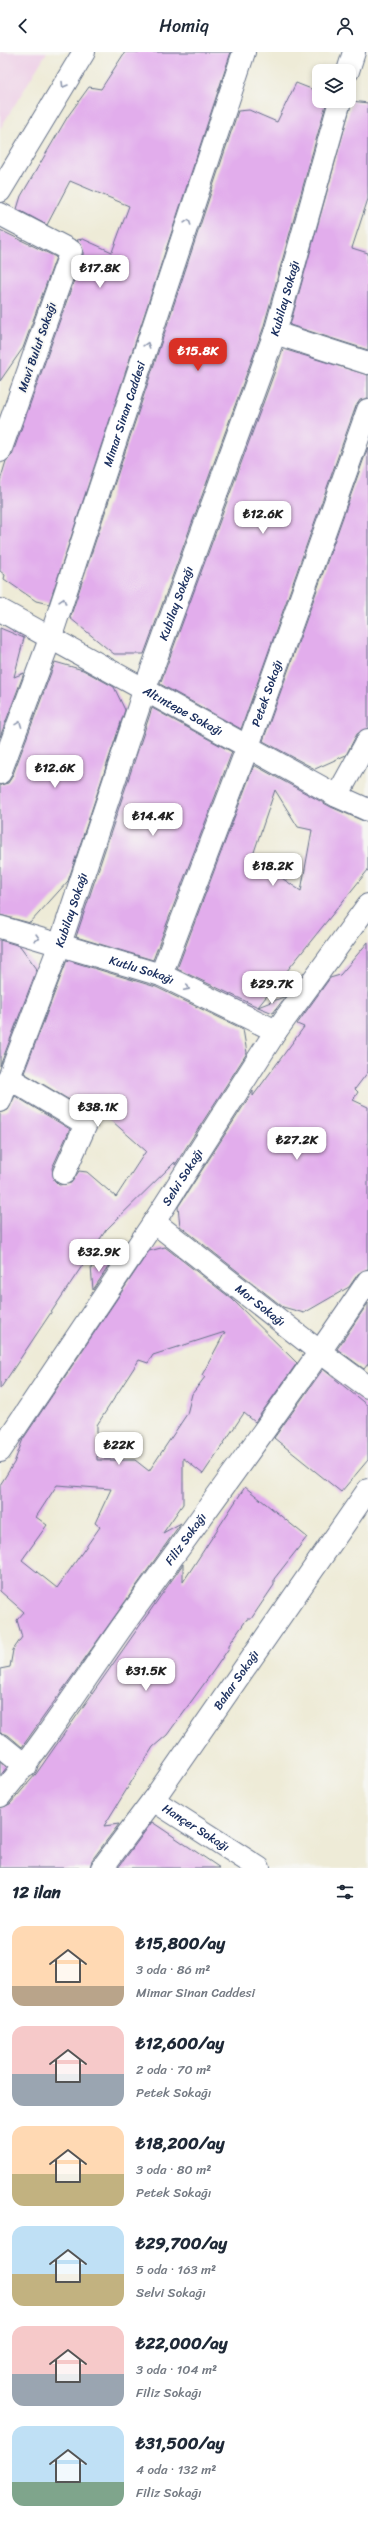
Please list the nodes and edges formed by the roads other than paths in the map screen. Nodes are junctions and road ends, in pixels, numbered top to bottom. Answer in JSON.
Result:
{"nodes":[{"id":1,"x":84,"y":52,"type":"edge"},
{"id":2,"x":244,"y":52,"type":"edge"},
{"id":3,"x":354,"y":52,"type":"edge"},
{"id":4,"x":350,"y":64,"type":"edge"},
{"id":5,"x":338,"y":108,"type":"edge"},
{"id":6,"x":0,"y":191,"type":"edge"},
{"id":7,"x":0,"y":214,"type":"edge"},
{"id":8,"x":275,"y":333,"type":"junction"},
{"id":9,"x":368,"y":363,"type":"edge"},
{"id":10,"x":368,"y":410,"type":"edge"},
{"id":11,"x":0,"y":451,"type":"edge"},
{"id":12,"x":0,"y":610,"type":"edge"},
{"id":13,"x":50,"y":639,"type":"junction"},
{"id":14,"x":144,"y":691,"type":"junction"},
{"id":15,"x":368,"y":740,"type":"edge"},
{"id":16,"x":248,"y":746,"type":"junction"},
{"id":17,"x":0,"y":773,"type":"edge"},
{"id":18,"x":337,"y":796,"type":"junction"},
{"id":19,"x":368,"y":810,"type":"edge"},
{"id":20,"x":368,"y":905,"type":"edge"},
{"id":21,"x":0,"y":927,"type":"edge"},
{"id":22,"x":60,"y":944,"type":"junction"},
{"id":23,"x":162,"y":975,"type":"junction"},
{"id":24,"x":276,"y":1030,"type":"junction"},
{"id":25,"x":9,"y":1078,"type":"junction"},
{"id":26,"x":0,"y":1101,"type":"edge"},
{"id":27,"x":64,"y":1173,"type":"dead end"},
{"id":28,"x":154,"y":1222,"type":"junction"},
{"id":29,"x":368,"y":1281,"type":"edge"},
{"id":30,"x":320,"y":1352,"type":"junction"},
{"id":31,"x":368,"y":1387,"type":"edge"},
{"id":32,"x":0,"y":1451,"type":"edge"},
{"id":33,"x":368,"y":1490,"type":"edge"},
{"id":34,"x":0,"y":1745,"type":"edge"},
{"id":35,"x":26,"y":1766,"type":"junction"},
{"id":36,"x":0,"y":1796,"type":"edge"},
{"id":37,"x":153,"y":1800,"type":"junction"},
{"id":38,"x":102,"y":1868,"type":"edge"},
{"id":39,"x":259,"y":1868,"type":"edge"}],
"edges":[{"from":1,"to":6,"type":"street","one_way":true},
{"from":13,"to":2,"type":"street","name":"Mimar Sinan Caddesi","one_way":true},
{"from":3,"to":4,"type":"street"},
{"from":5,"to":8,"type":"street","name":"Kubilay Sokağı"},
{"from":7,"to":11,"type":"street","name":"Mavi Bulut Sokağı"},
{"from":8,"to":9,"type":"street"},
{"from":8,"to":14,"type":"street","name":"Kubilay Sokağı"},
{"from":10,"to":16,"type":"street","name":"Petek Sokağı"},
{"from":12,"to":13,"type":"street","name":"Altıntepe Sokağı"},
{"from":13,"to":14,"type":"street","name":"Altıntepe Sokağı"},
{"from":17,"to":13,"type":"street","name":"Mimar Sinan Caddesi","one_way":true},
{"from":14,"to":16,"type":"street","name":"Altıntepe Sokağı"},
{"from":14,"to":22,"type":"street","name":"Kubilay Sokağı"},
{"from":15,"to":18,"type":"street"},
{"from":16,"to":18,"type":"street","name":"Altıntepe Sokağı"},
{"from":16,"to":23,"type":"street","name":"Petek Sokağı"},
{"from":18,"to":19,"type":"street","name":"Altıntepe Sokağı"},
{"from":20,"to":24,"type":"street","name":"Selvi Sokağı"},
{"from":21,"to":22,"type":"street","name":"Kutlu Sokağı","one_way":true},
{"from":22,"to":23,"type":"street","name":"Kutlu Sokağı"},
{"from":22,"to":25,"type":"street","name":"Kubilay Sokağı"},
{"from":23,"to":24,"type":"street","name":"Kutlu Sokağı","one_way":true},
{"from":24,"to":28,"type":"street","name":"Selvi Sokağı"},
{"from":25,"to":26,"type":"street","name":"Kubilay Sokağı"},
{"from":25,"to":27,"type":"street"},
{"from":28,"to":30,"type":"street","name":"Mor Sokağı"},
{"from":28,"to":32,"type":"street","name":"Selvi Sokağı"},
{"from":29,"to":30,"type":"street","name":"Filiz Sokağı"},
{"from":30,"to":31,"type":"street","name":"Mor Sokağı"},
{"from":30,"to":35,"type":"street","name":"Filiz Sokağı"},
{"from":33,"to":37,"type":"street","name":"Bahar Sokağı"},
{"from":34,"to":35,"type":"street"},
{"from":35,"to":36,"type":"street","name":"Filiz Sokağı"},
{"from":37,"to":38,"type":"street","name":"Bahar Sokağı"},
{"from":37,"to":39,"type":"street","name":"Hançer Sokağı"}]}
